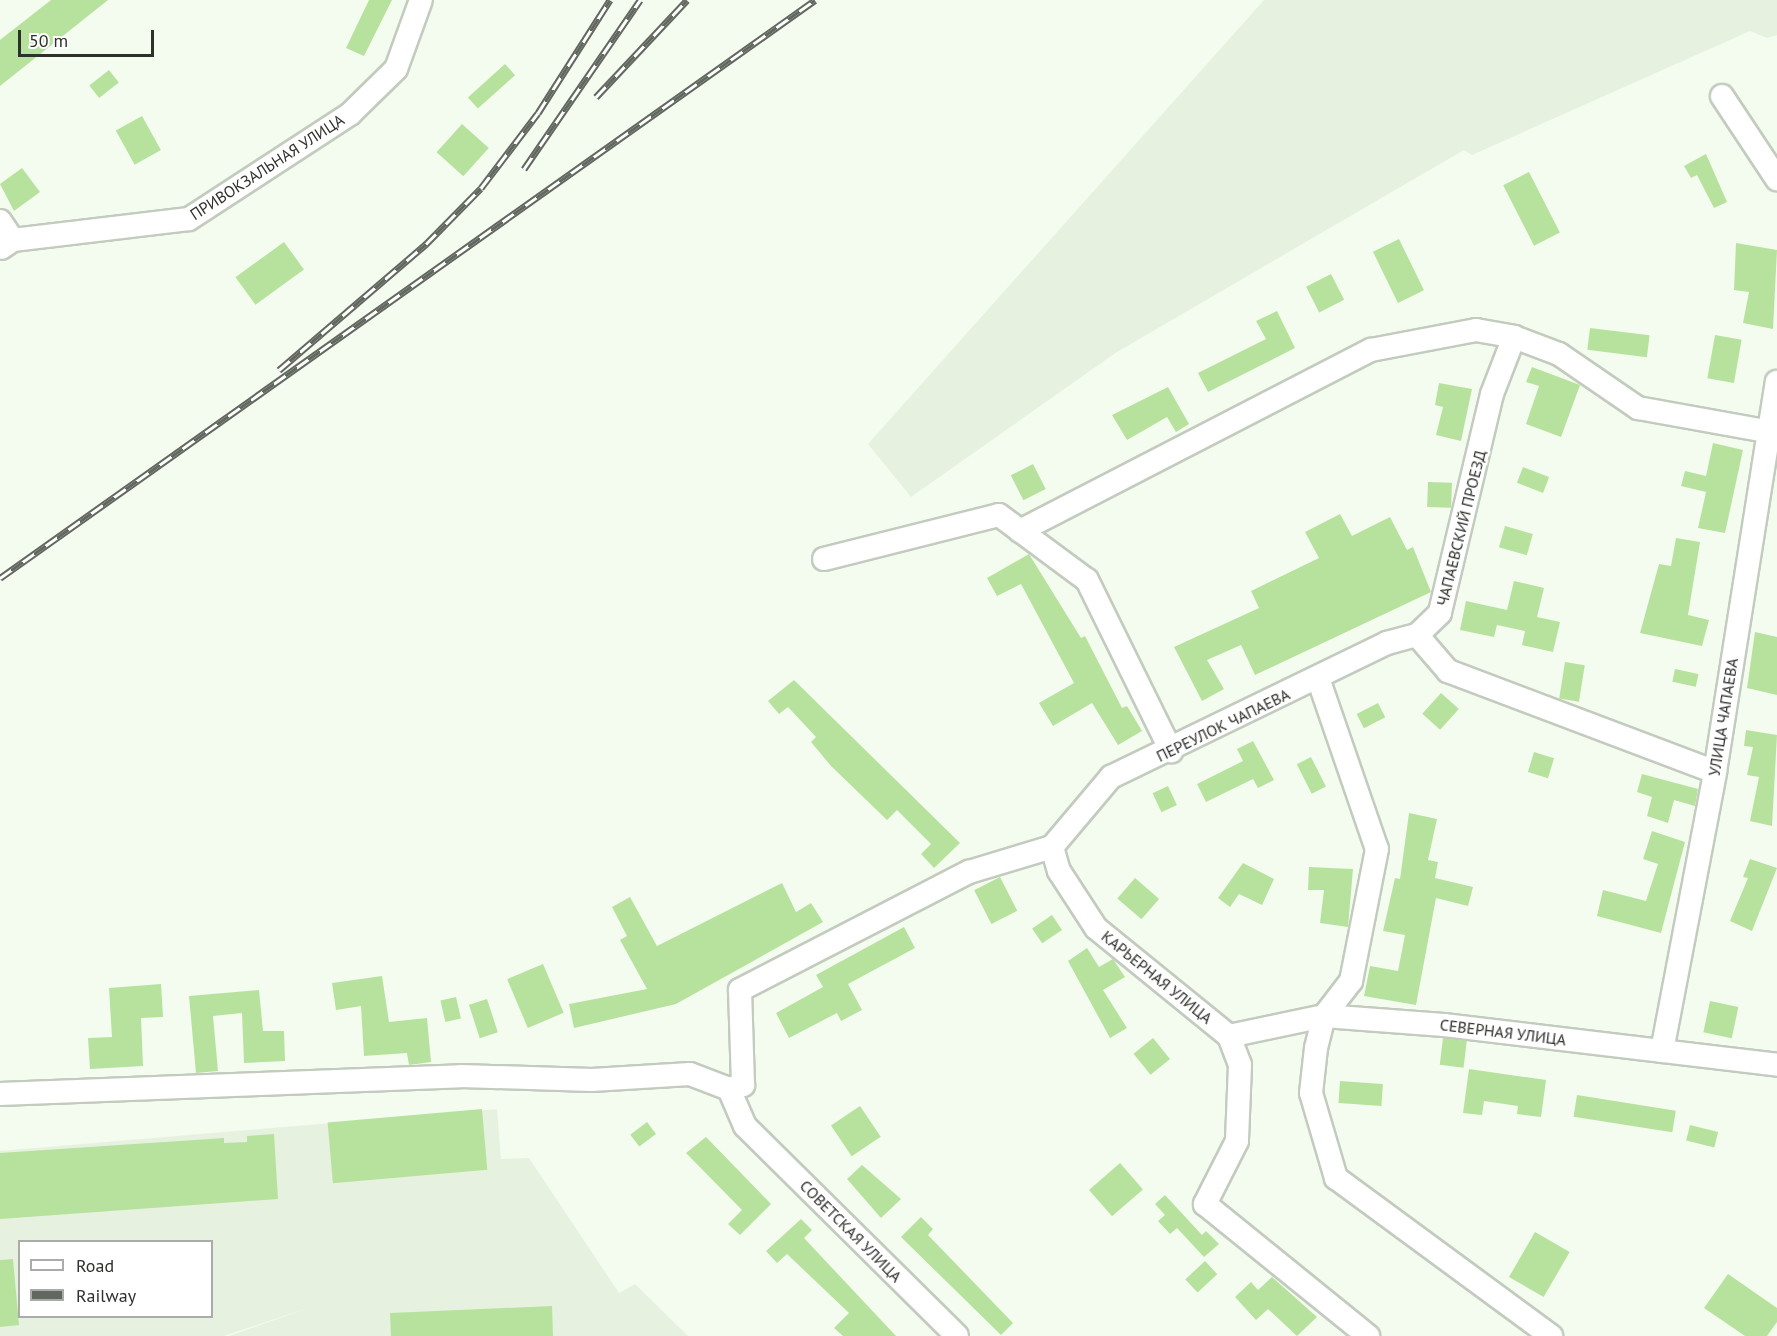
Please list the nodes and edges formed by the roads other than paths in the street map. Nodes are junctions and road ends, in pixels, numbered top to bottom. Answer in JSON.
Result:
{"nodes":[{"id":1,"x":421,"y":0,"type":"edge"},
{"id":2,"x":1722,"y":96,"type":"dead end"},
{"id":3,"x":1777,"y":179,"type":"edge"},
{"id":4,"x":0,"y":221,"type":"edge"},
{"id":5,"x":6,"y":245,"type":"edge"},
{"id":6,"x":1514,"y":337,"type":"junction"},
{"id":7,"x":1777,"y":382,"type":"edge"},
{"id":8,"x":1772,"y":432,"type":"edge"},
{"id":9,"x":1020,"y":531,"type":"junction"},
{"id":10,"x":824,"y":559,"type":"dead end"},
{"id":11,"x":1417,"y":635,"type":"junction"},
{"id":12,"x":1318,"y":678,"type":"junction"},
{"id":13,"x":1172,"y":751,"type":"junction"},
{"id":14,"x":1715,"y":772,"type":"junction"},
{"id":15,"x":1052,"y":847,"type":"junction"},
{"id":16,"x":1324,"y":1016,"type":"junction"},
{"id":17,"x":1229,"y":1036,"type":"junction"},
{"id":18,"x":1662,"y":1051,"type":"junction"},
{"id":19,"x":1777,"y":1065,"type":"edge"},
{"id":20,"x":729,"y":1089,"type":"junction"},
{"id":21,"x":0,"y":1094,"type":"edge"},
{"id":22,"x":1360,"y":1335,"type":"edge"},
{"id":23,"x":957,"y":1336,"type":"edge"},
{"id":24,"x":1551,"y":1336,"type":"edge"}],
"edges":[{"from":1,"to":5,"type":"street","name":"ПРИВОКЗАЛЬНАЯ УЛИЦА"},
{"from":2,"to":3,"type":"street"},
{"from":4,"to":5,"type":"street","name":"ПРИВОКЗАЛЬНАЯ УЛИЦА"},
{"from":6,"to":8,"type":"street"},
{"from":6,"to":9,"type":"street"},
{"from":6,"to":11,"type":"street","name":"ЧАПАЕВСКИЙ ПРОЕЗД"},
{"from":7,"to":8,"type":"street","name":"УЛИЦА ЧАПАЕВА"},
{"from":8,"to":14,"type":"street","name":"УЛИЦА ЧАПАЕВА"},
{"from":9,"to":10,"type":"street"},
{"from":9,"to":13,"type":"street"},
{"from":11,"to":12,"type":"street","name":"ПЕРЕУЛОК ЧАПАЕВА"},
{"from":11,"to":14,"type":"street"},
{"from":12,"to":13,"type":"street","name":"ПЕРЕУЛОК ЧАПАЕВА"},
{"from":12,"to":16,"type":"street"},
{"from":13,"to":15,"type":"street","name":"ПЕРЕУЛОК ЧАПАЕВА"},
{"from":14,"to":18,"type":"street","name":"УЛИЦА ЧАПАЕВА"},
{"from":15,"to":17,"type":"street","name":"КАРЬЕРНАЯ УЛИЦА"},
{"from":15,"to":20,"type":"street"},
{"from":16,"to":17,"type":"street","name":"СЕВЕРНАЯ УЛИЦА"},
{"from":16,"to":18,"type":"street","name":"СЕВЕРНАЯ УЛИЦА"},
{"from":16,"to":24,"type":"street"},
{"from":17,"to":22,"type":"street","name":"КАРЬЕРНАЯ УЛИЦА"},
{"from":18,"to":19,"type":"street","name":"СЕВЕРНАЯ УЛИЦА"},
{"from":20,"to":21,"type":"street"},
{"from":20,"to":23,"type":"street","name":"СОВЕТСКАЯ УЛИЦА"}]}
